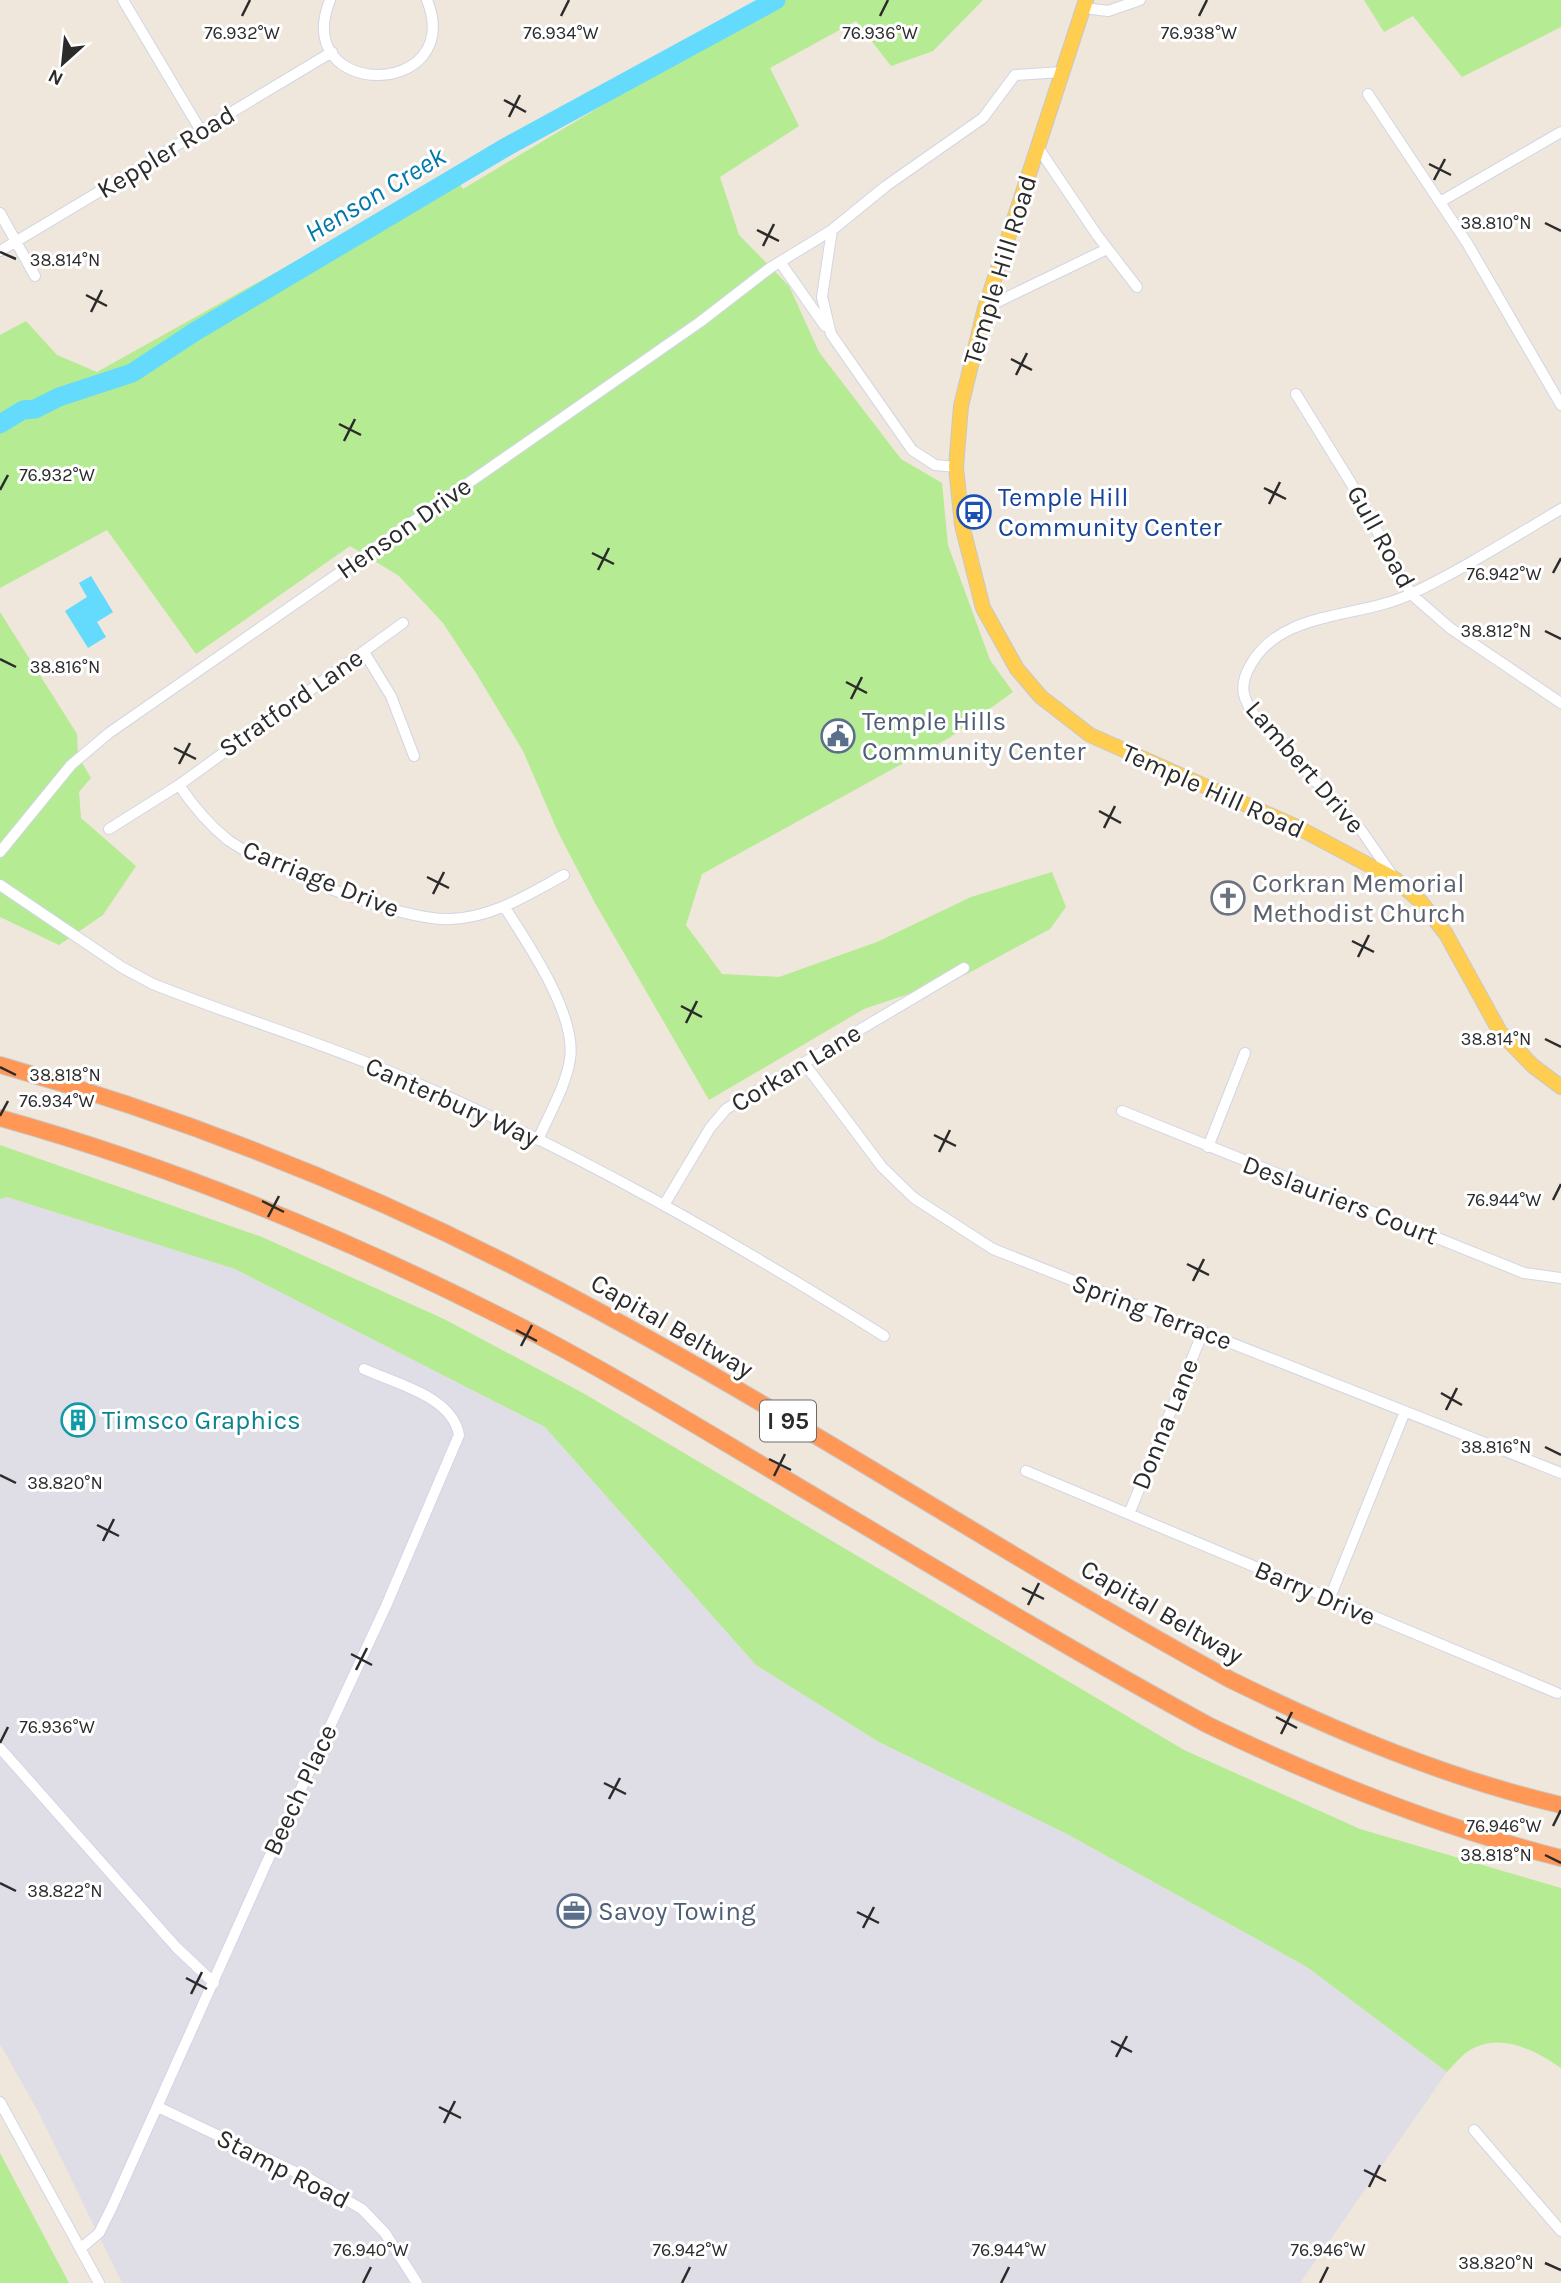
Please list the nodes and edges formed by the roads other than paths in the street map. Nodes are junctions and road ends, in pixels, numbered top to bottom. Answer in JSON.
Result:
{"nodes":[{"id":1,"x":122,"y":0,"type":"edge"},
{"id":2,"x":330,"y":0,"type":"edge"},
{"id":3,"x":1140,"y":0,"type":"edge"},
{"id":4,"x":431,"y":1,"type":"edge"},
{"id":5,"x":1085,"y":4,"type":"edge"},
{"id":6,"x":332,"y":52,"type":"junction"},
{"id":7,"x":1062,"y":72,"type":"junction"},
{"id":8,"x":1368,"y":94,"type":"dead end"},
{"id":9,"x":201,"y":131,"type":"junction"},
{"id":10,"x":1561,"y":132,"type":"edge"},
{"id":11,"x":1037,"y":146,"type":"junction"},
{"id":12,"x":1440,"y":202,"type":"junction"},
{"id":13,"x":0,"y":213,"type":"edge"},
{"id":14,"x":832,"y":230,"type":"junction"},
{"id":15,"x":15,"y":242,"type":"junction"},
{"id":16,"x":1107,"y":249,"type":"junction"},
{"id":17,"x":0,"y":251,"type":"edge"},
{"id":18,"x":780,"y":262,"type":"junction"},
{"id":19,"x":35,"y":276,"type":"dead end"},
{"id":20,"x":1137,"y":287,"type":"dead end"},
{"id":21,"x":985,"y":308,"type":"junction"},
{"id":22,"x":831,"y":334,"type":"junction"},
{"id":23,"x":1296,"y":394,"type":"dead end"},
{"id":24,"x":1561,"y":405,"type":"edge"},
{"id":25,"x":956,"y":467,"type":"junction"},
{"id":26,"x":1561,"y":509,"type":"edge"},
{"id":27,"x":1411,"y":594,"type":"junction"},
{"id":28,"x":403,"y":623,"type":"dead end"},
{"id":29,"x":365,"y":652,"type":"junction"},
{"id":30,"x":1561,"y":703,"type":"edge"},
{"id":31,"x":414,"y":756,"type":"dead end"},
{"id":32,"x":179,"y":785,"type":"junction"},
{"id":33,"x":109,"y":829,"type":"dead end"},
{"id":34,"x":0,"y":852,"type":"edge"},
{"id":35,"x":564,"y":875,"type":"dead end"},
{"id":36,"x":1395,"y":879,"type":"junction"},
{"id":37,"x":0,"y":885,"type":"edge"},
{"id":38,"x":505,"y":908,"type":"junction"},
{"id":39,"x":964,"y":968,"type":"dead end"},
{"id":40,"x":1245,"y":1053,"type":"dead end"},
{"id":41,"x":804,"y":1063,"type":"junction"},
{"id":42,"x":0,"y":1065,"type":"edge"},
{"id":43,"x":1561,"y":1087,"type":"edge"},
{"id":44,"x":1122,"y":1111,"type":"dead end"},
{"id":45,"x":0,"y":1118,"type":"edge"},
{"id":46,"x":538,"y":1140,"type":"junction"},
{"id":47,"x":1208,"y":1147,"type":"junction"},
{"id":48,"x":664,"y":1205,"type":"junction"},
{"id":49,"x":1561,"y":1278,"type":"edge"},
{"id":50,"x":1202,"y":1334,"type":"junction"},
{"id":51,"x":884,"y":1336,"type":"dead end"},
{"id":52,"x":364,"y":1369,"type":"dead end"},
{"id":53,"x":1404,"y":1414,"type":"junction"},
{"id":54,"x":1026,"y":1471,"type":"dead end"},
{"id":55,"x":1561,"y":1473,"type":"edge"},
{"id":56,"x":1129,"y":1514,"type":"junction"},
{"id":57,"x":1329,"y":1600,"type":"junction"},
{"id":58,"x":1557,"y":1693,"type":"dead end"},
{"id":59,"x":0,"y":1748,"type":"edge"},
{"id":60,"x":1561,"y":1805,"type":"edge"},
{"id":61,"x":1561,"y":1858,"type":"edge"},
{"id":62,"x":214,"y":1983,"type":"junction"},
{"id":63,"x":0,"y":2102,"type":"edge"},
{"id":64,"x":158,"y":2107,"type":"junction"},
{"id":65,"x":1474,"y":2130,"type":"dead end"},
{"id":66,"x":1561,"y":2231,"type":"edge"},
{"id":67,"x":81,"y":2248,"type":"junction"},
{"id":68,"x":99,"y":2283,"type":"edge"},
{"id":69,"x":417,"y":2283,"type":"edge"}],
"edges":[{"from":1,"to":9,"type":"street"},
{"from":2,"to":6,"type":"street"},
{"from":3,"to":5,"type":"street"},
{"from":4,"to":6,"type":"street"},
{"from":5,"to":7,"type":"main road","name":"Temple Hill Road"},
{"from":6,"to":9,"type":"street","name":"Keppler Road"},
{"from":7,"to":11,"type":"main road","name":"Temple Hill Road"},
{"from":7,"to":14,"type":"street","name":"Henson Drive"},
{"from":8,"to":12,"type":"street"},
{"from":9,"to":15,"type":"street","name":"Keppler Road"},
{"from":10,"to":12,"type":"street"},
{"from":11,"to":16,"type":"street"},
{"from":11,"to":21,"type":"main road","name":"Temple Hill Road"},
{"from":12,"to":24,"type":"street"},
{"from":13,"to":15,"type":"street"},
{"from":14,"to":18,"type":"street","name":"Henson Drive"},
{"from":14,"to":22,"type":"street"},
{"from":15,"to":17,"type":"street","name":"Keppler Road"},
{"from":15,"to":19,"type":"street"},
{"from":16,"to":20,"type":"street"},
{"from":16,"to":21,"type":"street"},
{"from":18,"to":22,"type":"street"},
{"from":18,"to":34,"type":"street","name":"Henson Drive"},
{"from":21,"to":25,"type":"main road","name":"Temple Hill Road"},
{"from":22,"to":25,"type":"street"},
{"from":23,"to":27,"type":"street","name":"Gull Road"},
{"from":25,"to":36,"type":"main road","name":"Temple Hill Road"},
{"from":26,"to":27,"type":"street","name":"Lambert Drive"},
{"from":27,"to":30,"type":"street","name":"Gull Road"},
{"from":27,"to":36,"type":"street","name":"Lambert Drive"},
{"from":28,"to":29,"type":"street","name":"Stratford Lane"},
{"from":29,"to":31,"type":"street"},
{"from":29,"to":32,"type":"street","name":"Stratford Lane"},
{"from":32,"to":33,"type":"street","name":"Stratford Lane"},
{"from":32,"to":38,"type":"street","name":"Carriage Drive"},
{"from":35,"to":38,"type":"street","name":"Carriage Drive"},
{"from":36,"to":43,"type":"main road","name":"Temple Hill Road"},
{"from":37,"to":46,"type":"street","name":"Canterbury Way"},
{"from":38,"to":46,"type":"street"},
{"from":39,"to":41,"type":"street","name":"Corkan Lane"},
{"from":40,"to":47,"type":"street"},
{"from":41,"to":48,"type":"street","name":"Corkan Lane"},
{"from":41,"to":50,"type":"street","name":"Spring Terrace"},
{"from":42,"to":60,"type":"highway","name":"Capital Beltway","number":"I 95"},
{"from":44,"to":47,"type":"street","name":"Deslauriers Court"},
{"from":45,"to":61,"type":"highway","number":"I 95"},
{"from":46,"to":48,"type":"street","name":"Canterbury Way"},
{"from":47,"to":49,"type":"street","name":"Deslauriers Court"},
{"from":48,"to":51,"type":"street","name":"Canterbury Way"},
{"from":50,"to":53,"type":"street","name":"Spring Terrace"},
{"from":50,"to":56,"type":"street","name":"Donna Lane"},
{"from":52,"to":62,"type":"street","name":"Beech Place"},
{"from":53,"to":55,"type":"street","name":"Spring Terrace"},
{"from":53,"to":57,"type":"street"},
{"from":54,"to":56,"type":"street","name":"Barry Drive"},
{"from":56,"to":57,"type":"street","name":"Barry Drive"},
{"from":57,"to":58,"type":"street","name":"Barry Drive"},
{"from":59,"to":62,"type":"street"},
{"from":62,"to":64,"type":"street","name":"Beech Place"},
{"from":63,"to":67,"type":"street"},
{"from":64,"to":67,"type":"street","name":"Beech Place"},
{"from":64,"to":69,"type":"street","name":"Stamp Road"},
{"from":65,"to":66,"type":"street"},
{"from":67,"to":68,"type":"street"}]}
